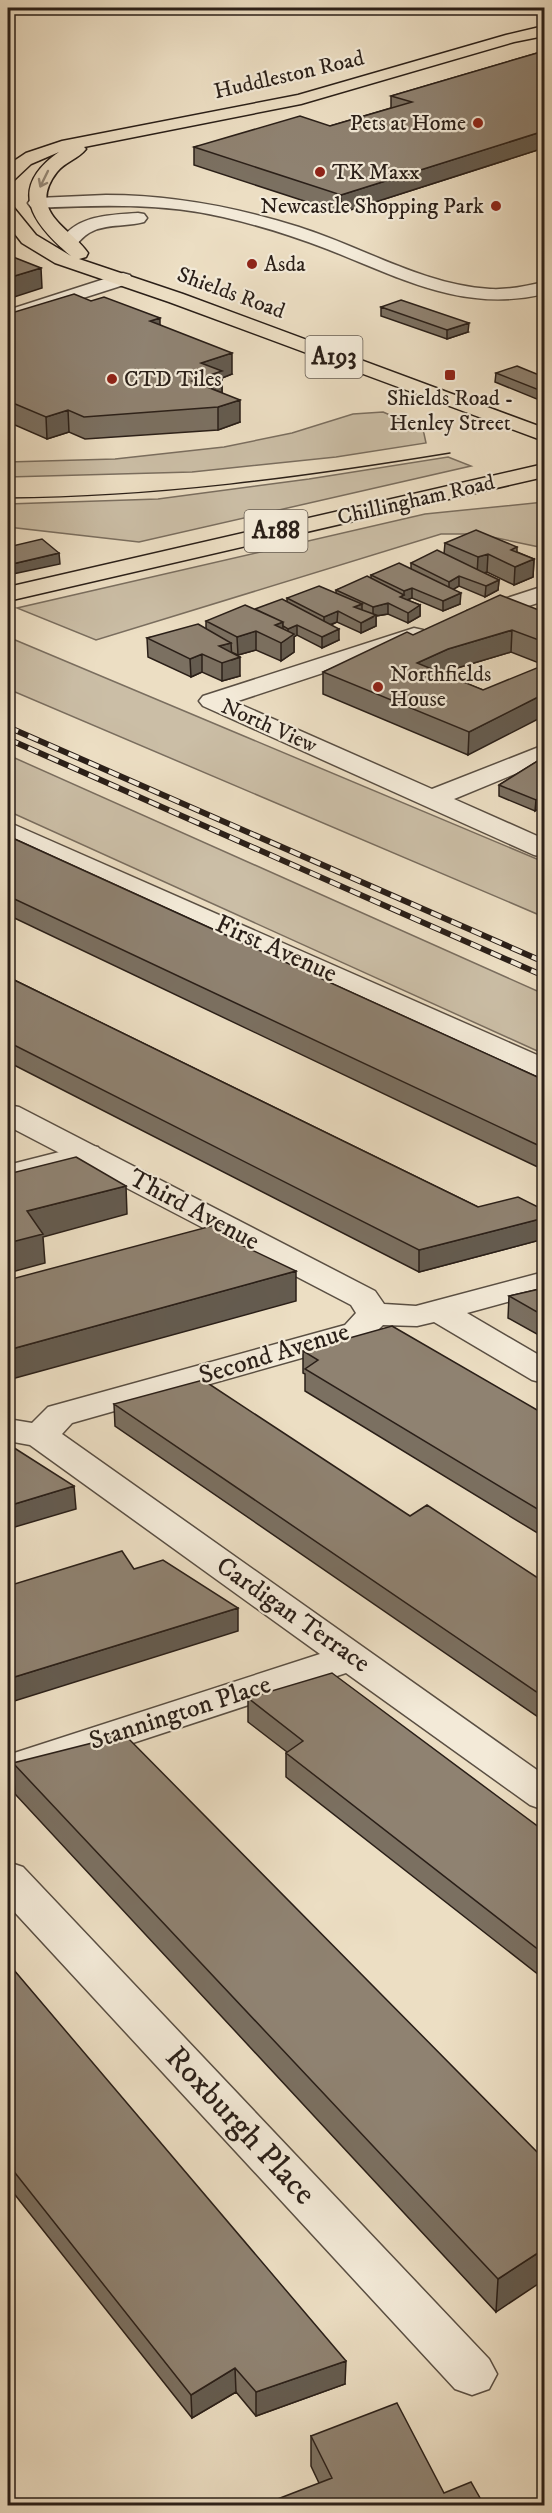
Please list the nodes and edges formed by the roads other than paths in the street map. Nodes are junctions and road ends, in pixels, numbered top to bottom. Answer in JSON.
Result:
{"nodes":[{"id":1,"x":544,"y":29,"type":"edge"},
{"id":2,"x":544,"y":40,"type":"edge"},
{"id":3,"x":488,"y":45,"type":"junction"},
{"id":4,"x":97,"y":138,"type":"junction"},
{"id":5,"x":8,"y":174,"type":"edge"},
{"id":6,"x":39,"y":209,"type":"junction"},
{"id":7,"x":8,"y":212,"type":"edge"},
{"id":8,"x":200,"y":214,"type":"junction"},
{"id":9,"x":249,"y":218,"type":"junction"},
{"id":10,"x":8,"y":243,"type":"edge"},
{"id":11,"x":65,"y":251,"type":"junction"},
{"id":12,"x":123,"y":279,"type":"junction"},
{"id":13,"x":544,"y":288,"type":"edge"},
{"id":14,"x":8,"y":316,"type":"edge"},
{"id":15,"x":544,"y":435,"type":"edge"},
{"id":16,"x":544,"y":471,"type":"edge"},
{"id":17,"x":544,"y":593,"type":"edge"},
{"id":18,"x":8,"y":594,"type":"edge"},
{"id":19,"x":544,"y":753,"type":"edge"},
{"id":20,"x":432,"y":799,"type":"junction"},
{"id":21,"x":8,"y":830,"type":"edge"},
{"id":22,"x":544,"y":849,"type":"edge"},
{"id":23,"x":544,"y":1069,"type":"edge"},
{"id":24,"x":8,"y":1114,"type":"edge"},
{"id":25,"x":87,"y":1154,"type":"junction"},
{"id":26,"x":8,"y":1174,"type":"edge"},
{"id":27,"x":544,"y":1282,"type":"edge"},
{"id":28,"x":438,"y":1310,"type":"junction"},
{"id":29,"x":374,"y":1314,"type":"junction"},
{"id":30,"x":544,"y":1372,"type":"edge"},
{"id":31,"x":24,"y":1433,"type":"edge"},
{"id":32,"x":353,"y":1657,"type":"junction"},
{"id":33,"x":8,"y":1770,"type":"edge"},
{"id":34,"x":544,"y":1795,"type":"edge"},
{"id":35,"x":8,"y":1878,"type":"edge"},
{"id":36,"x":472,"y":2374,"type":"dead end"}],
"edges":[{"from":1,"to":3,"type":"main road","name":"Huddleston Road"},
{"from":2,"to":3,"type":"main road","name":"Huddleston Road"},
{"from":3,"to":4,"type":"main road","name":"Huddleston Road"},
{"from":4,"to":5,"type":"main road","name":"Huddleston Road"},
{"from":4,"to":6,"type":"main road","name":"Huddleston Road","one_way":true},
{"from":6,"to":7,"type":"main road"},
{"from":6,"to":8,"type":"street"},
{"from":6,"to":9,"type":"street"},
{"from":6,"to":11,"type":"main road","name":"Shields Road","number":"A193"},
{"from":7,"to":11,"type":"main road","name":"Shields Road","number":"A193"},
{"from":8,"to":9,"type":"street"},
{"from":8,"to":11,"type":"street"},
{"from":9,"to":13,"type":"street"},
{"from":10,"to":11,"type":"main road"},
{"from":11,"to":12,"type":"main road","name":"Shields Road","number":"A193"},
{"from":12,"to":14,"type":"street"},
{"from":12,"to":15,"type":"main road","name":"Shields Road","number":"A193"},
{"from":16,"to":18,"type":"main road","name":"Chillingham Road","number":"A188"},
{"from":17,"to":20,"type":"street","name":"North View"},
{"from":19,"to":20,"type":"street"},
{"from":20,"to":22,"type":"street","name":"North View"},
{"from":21,"to":23,"type":"street","name":"First Avenue"},
{"from":24,"to":25,"type":"street","name":"Third Avenue"},
{"from":25,"to":26,"type":"street"},
{"from":25,"to":29,"type":"street","name":"Third Avenue"},
{"from":27,"to":28,"type":"street","name":"Second Avenue"},
{"from":28,"to":29,"type":"street","name":"Second Avenue"},
{"from":28,"to":30,"type":"street"},
{"from":29,"to":31,"type":"street","name":"Second Avenue"},
{"from":31,"to":32,"type":"street","name":"Cardigan Terrace"},
{"from":32,"to":33,"type":"street","name":"Stannington Place"},
{"from":32,"to":34,"type":"street","name":"Cardigan Terrace"},
{"from":35,"to":36,"type":"street","name":"Roxburgh Place"}]}
